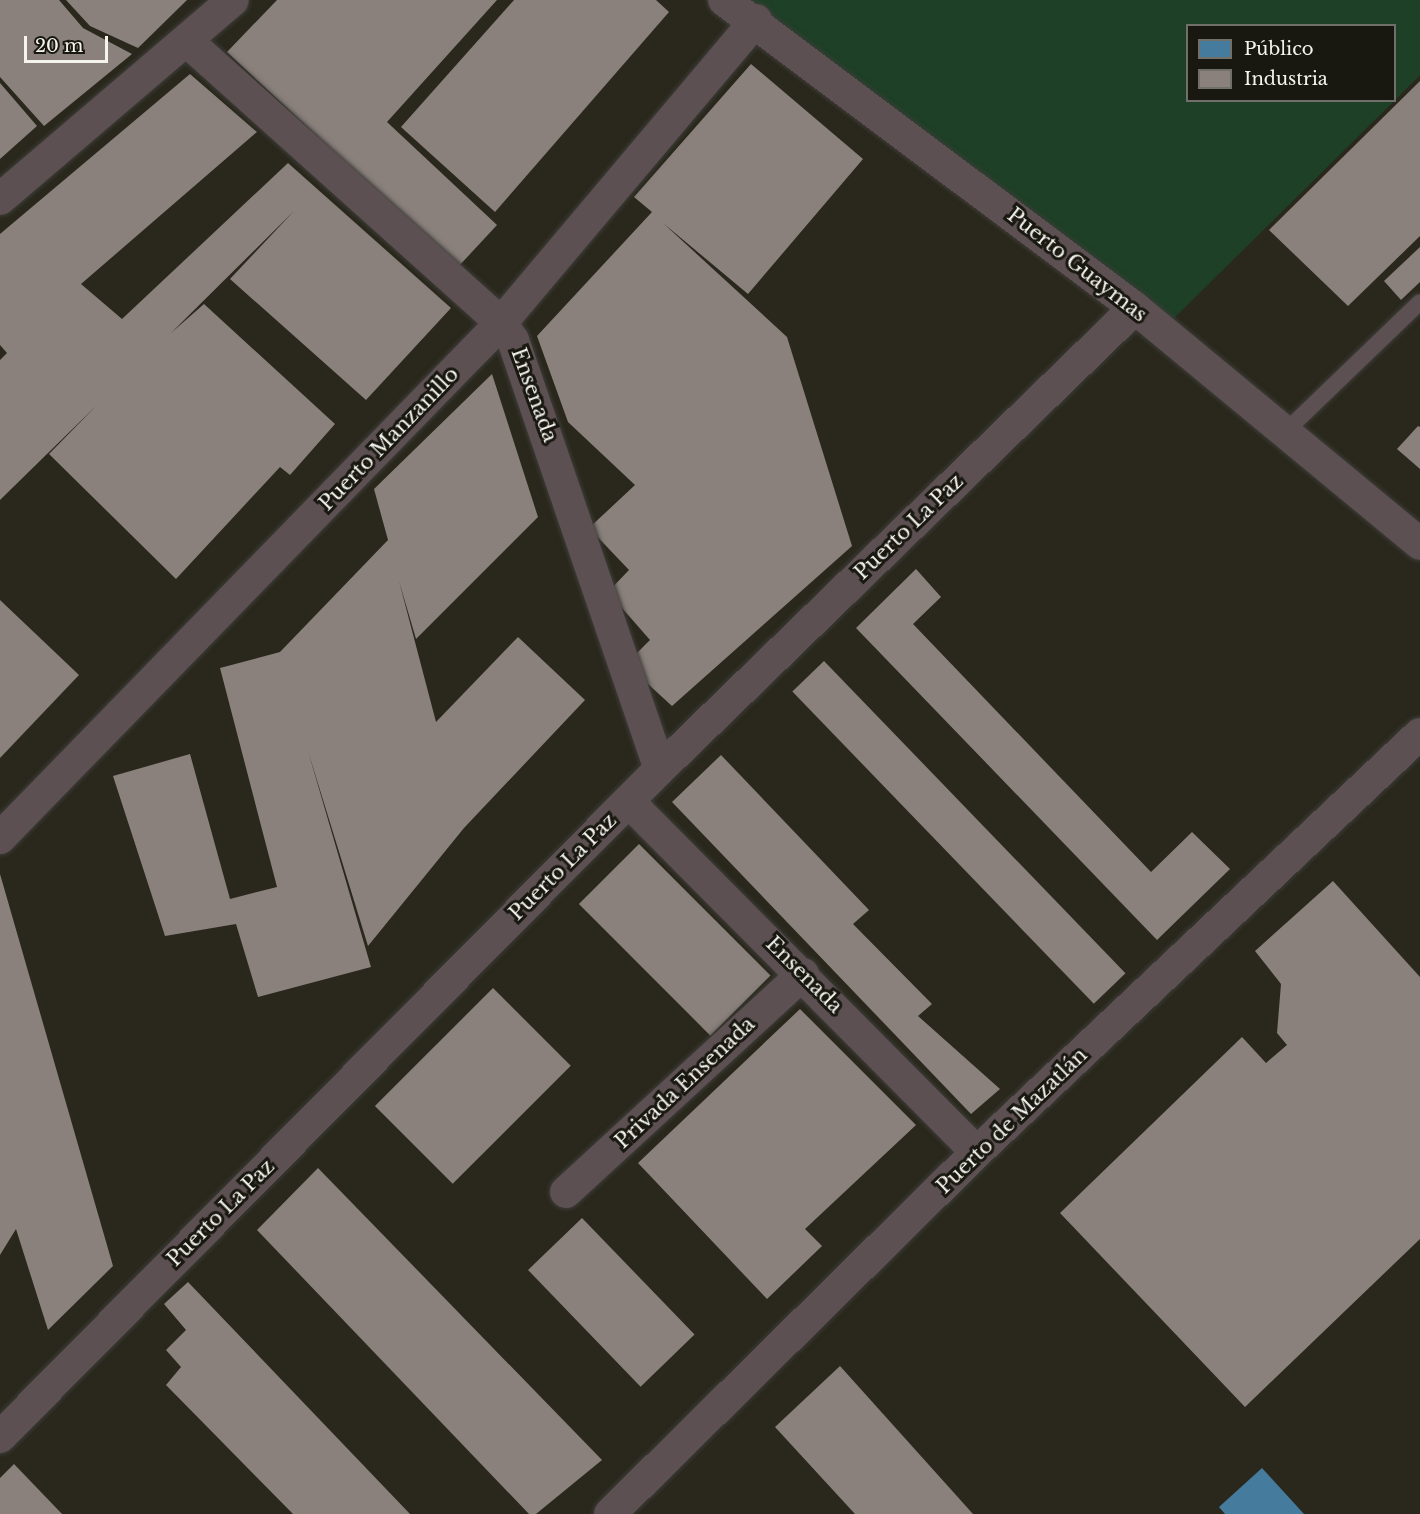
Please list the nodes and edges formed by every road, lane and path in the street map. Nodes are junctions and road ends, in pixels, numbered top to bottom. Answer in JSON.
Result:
{"nodes":[{"id":1,"x":233,"y":0,"type":"edge"},
{"id":2,"x":724,"y":0,"type":"edge"},
{"id":3,"x":756,"y":20,"type":"junction"},
{"id":4,"x":187,"y":41,"type":"junction"},
{"id":5,"x":0,"y":199,"type":"edge"},
{"id":6,"x":1420,"y":302,"type":"edge"},
{"id":7,"x":1135,"y":308,"type":"junction"},
{"id":8,"x":501,"y":323,"type":"junction"},
{"id":9,"x":1285,"y":432,"type":"junction"},
{"id":10,"x":1420,"y":544,"type":"edge"},
{"id":11,"x":1420,"y":734,"type":"edge"},
{"id":12,"x":660,"y":769,"type":"junction"},
{"id":13,"x":628,"y":801,"type":"junction"},
{"id":14,"x":0,"y":838,"type":"edge"},
{"id":15,"x":803,"y":974,"type":"junction"},
{"id":16,"x":977,"y":1152,"type":"junction"},
{"id":17,"x":566,"y":1192,"type":"dead end"},
{"id":18,"x":0,"y":1437,"type":"edge"},
{"id":19,"x":610,"y":1514,"type":"edge"}],
"edges":[{"from":1,"to":4,"type":"street"},
{"from":2,"to":3,"type":"street","name":"Puerto Guaymas"},
{"from":3,"to":7,"type":"street","name":"Puerto Guaymas"},
{"from":3,"to":8,"type":"street","name":"Puerto Manzanillo"},
{"from":4,"to":5,"type":"street"},
{"from":4,"to":8,"type":"street","name":"Ensenada"},
{"from":6,"to":9,"type":"lane"},
{"from":7,"to":9,"type":"street","name":"Puerto Guaymas"},
{"from":7,"to":12,"type":"street","name":"Puerto La Paz"},
{"from":8,"to":12,"type":"street","name":"Ensenada"},
{"from":8,"to":14,"type":"street","name":"Puerto Manzanillo"},
{"from":9,"to":10,"type":"street","name":"Puerto Guaymas"},
{"from":11,"to":16,"type":"street","name":"Puerto de Mazatlán"},
{"from":12,"to":13,"type":"street","name":"Puerto La Paz"},
{"from":13,"to":15,"type":"street","name":"Ensenada"},
{"from":13,"to":18,"type":"street","name":"Puerto La Paz"},
{"from":15,"to":16,"type":"street","name":"Ensenada"},
{"from":15,"to":17,"type":"street","name":"Privada Ensenada"},
{"from":16,"to":19,"type":"street","name":"Puerto de Mazatlán"}]}
